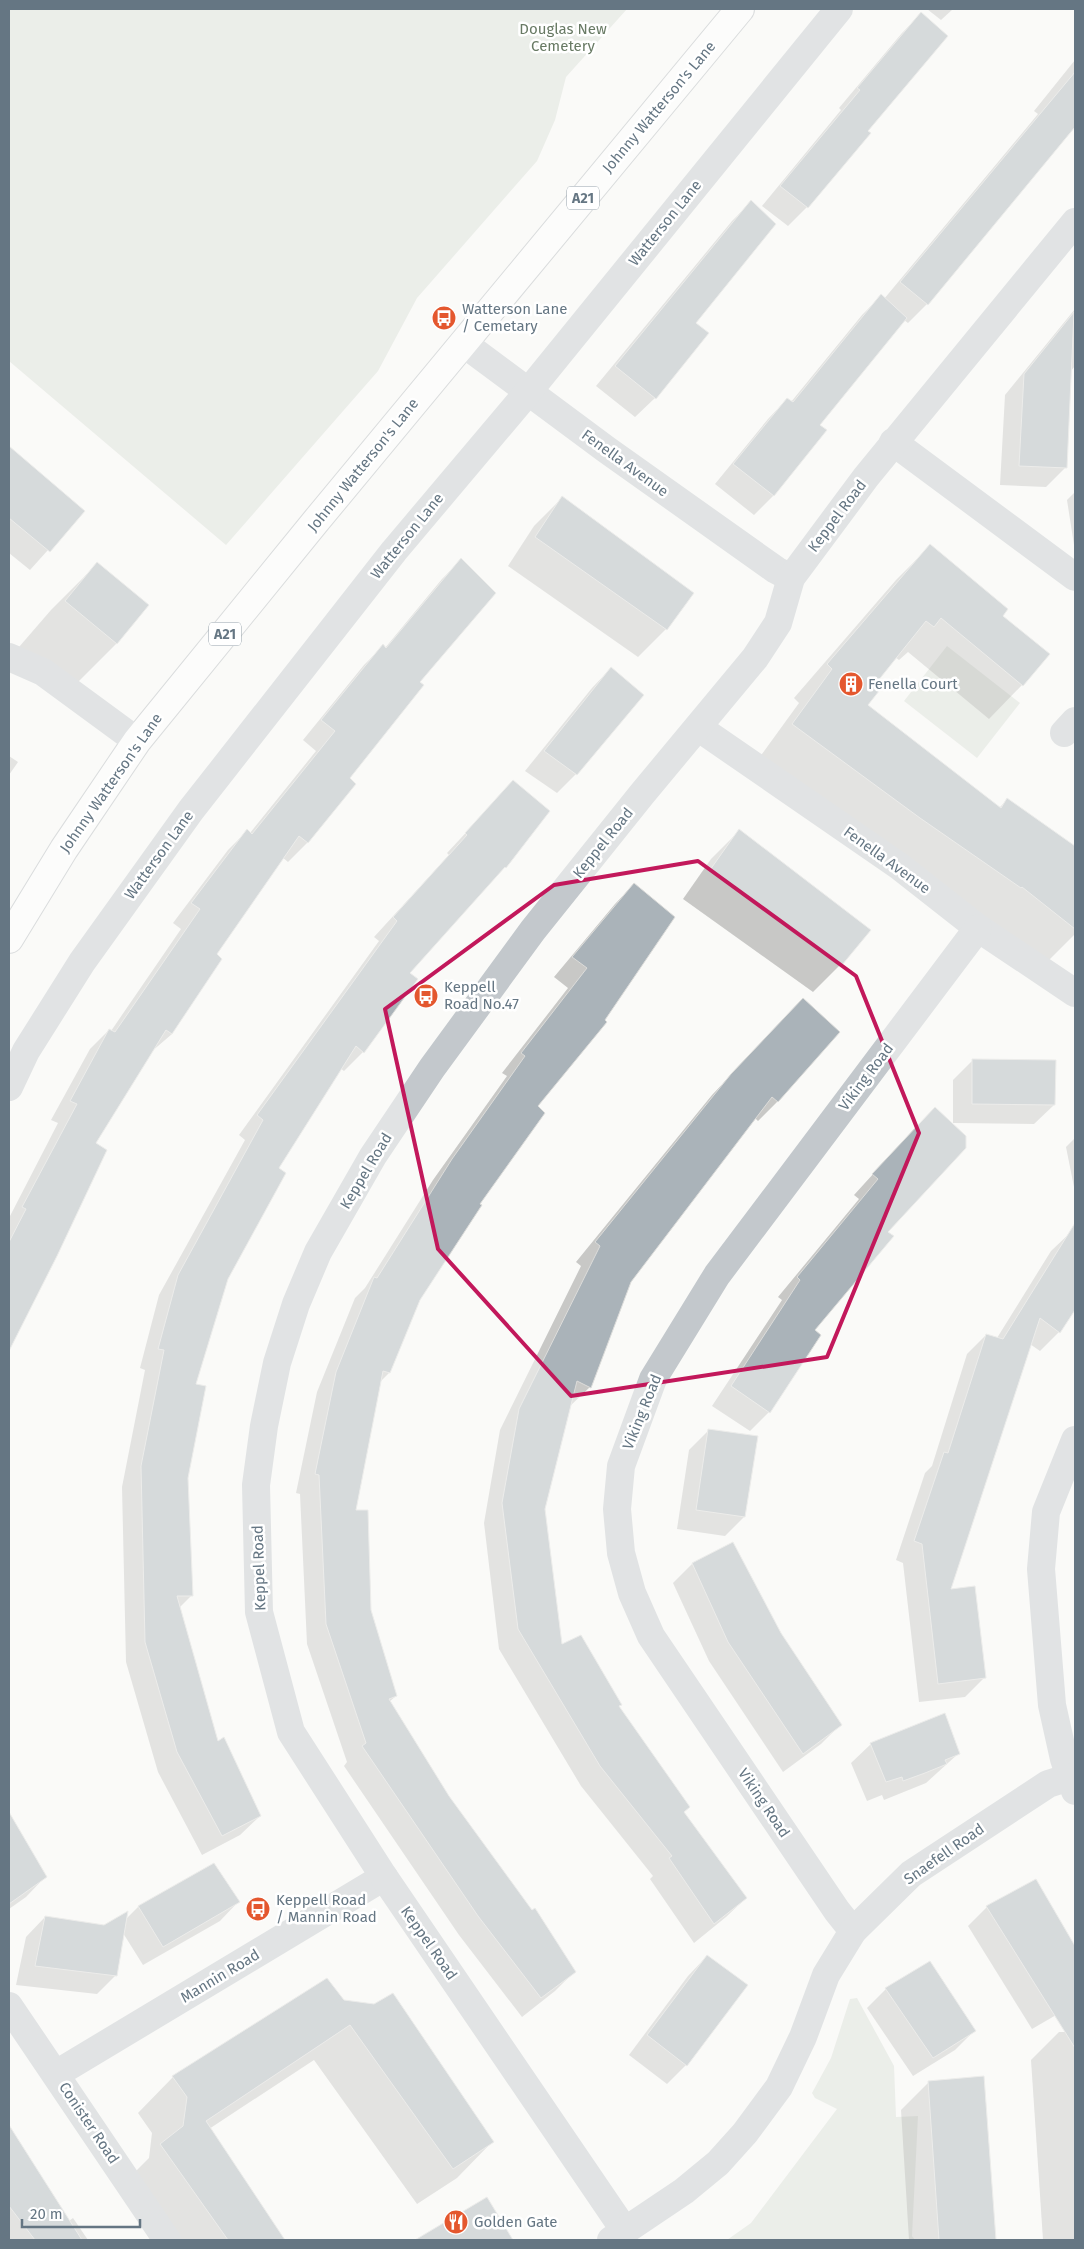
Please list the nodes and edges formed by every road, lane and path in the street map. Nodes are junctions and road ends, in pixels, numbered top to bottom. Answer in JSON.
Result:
{"nodes":[{"id":1,"x":740,"y":9,"type":"edge"},
{"id":2,"x":839,"y":9,"type":"edge"},
{"id":3,"x":1075,"y":222,"type":"edge"},
{"id":4,"x":463,"y":343,"type":"junction"},
{"id":5,"x":528,"y":392,"type":"junction"},
{"id":6,"x":893,"y":442,"type":"junction"},
{"id":7,"x":1075,"y":577,"type":"edge"},
{"id":8,"x":791,"y":578,"type":"junction"},
{"id":9,"x":9,"y":657,"type":"edge"},
{"id":10,"x":698,"y":728,"type":"junction"},
{"id":11,"x":137,"y":741,"type":"junction"},
{"id":12,"x":978,"y":928,"type":"junction"},
{"id":13,"x":9,"y":939,"type":"edge"},
{"id":14,"x":1075,"y":994,"type":"edge"},
{"id":15,"x":9,"y":1087,"type":"edge"},
{"id":16,"x":1075,"y":1440,"type":"edge"},
{"id":17,"x":1073,"y":1784,"type":"edge"},
{"id":18,"x":384,"y":1877,"type":"junction"},
{"id":19,"x":853,"y":1931,"type":"junction"},
{"id":20,"x":9,"y":2006,"type":"edge"},
{"id":21,"x":56,"y":2074,"type":"junction"},
{"id":22,"x":618,"y":2236,"type":"edge"},
{"id":23,"x":167,"y":2240,"type":"edge"}],
"edges":[{"from":1,"to":4,"type":"highway","name":"Johnny Watterson's Lane","number":"A21"},
{"from":2,"to":5,"type":"street","name":"Watterson Lane"},
{"from":3,"to":6,"type":"street","name":"Keppel Road"},
{"from":4,"to":5,"type":"street","name":"Fenella Avenue"},
{"from":4,"to":11,"type":"highway","name":"Johnny Watterson's Lane","number":"A21"},
{"from":5,"to":8,"type":"street","name":"Fenella Avenue"},
{"from":5,"to":15,"type":"street","name":"Watterson Lane"},
{"from":6,"to":7,"type":"street"},
{"from":6,"to":8,"type":"street","name":"Keppel Road"},
{"from":8,"to":10,"type":"street","name":"Keppel Road"},
{"from":9,"to":11,"type":"street"},
{"from":10,"to":12,"type":"street","name":"Fenella Avenue"},
{"from":10,"to":18,"type":"street","name":"Keppel Road"},
{"from":11,"to":13,"type":"highway","name":"Johnny Watterson's Lane","number":"A21"},
{"from":12,"to":14,"type":"street","name":"Fenella Avenue"},
{"from":12,"to":19,"type":"street","name":"Viking Road"},
{"from":16,"to":17,"type":"street","name":"Snaefell Road"},
{"from":17,"to":19,"type":"street","name":"Snaefell Road"},
{"from":18,"to":21,"type":"street","name":"Mannin Road"},
{"from":18,"to":22,"type":"street","name":"Keppel Road"},
{"from":19,"to":22,"type":"street","name":"Snaefell Road"},
{"from":20,"to":21,"type":"street","name":"Conister Road"},
{"from":21,"to":23,"type":"street","name":"Conister Road"}]}
